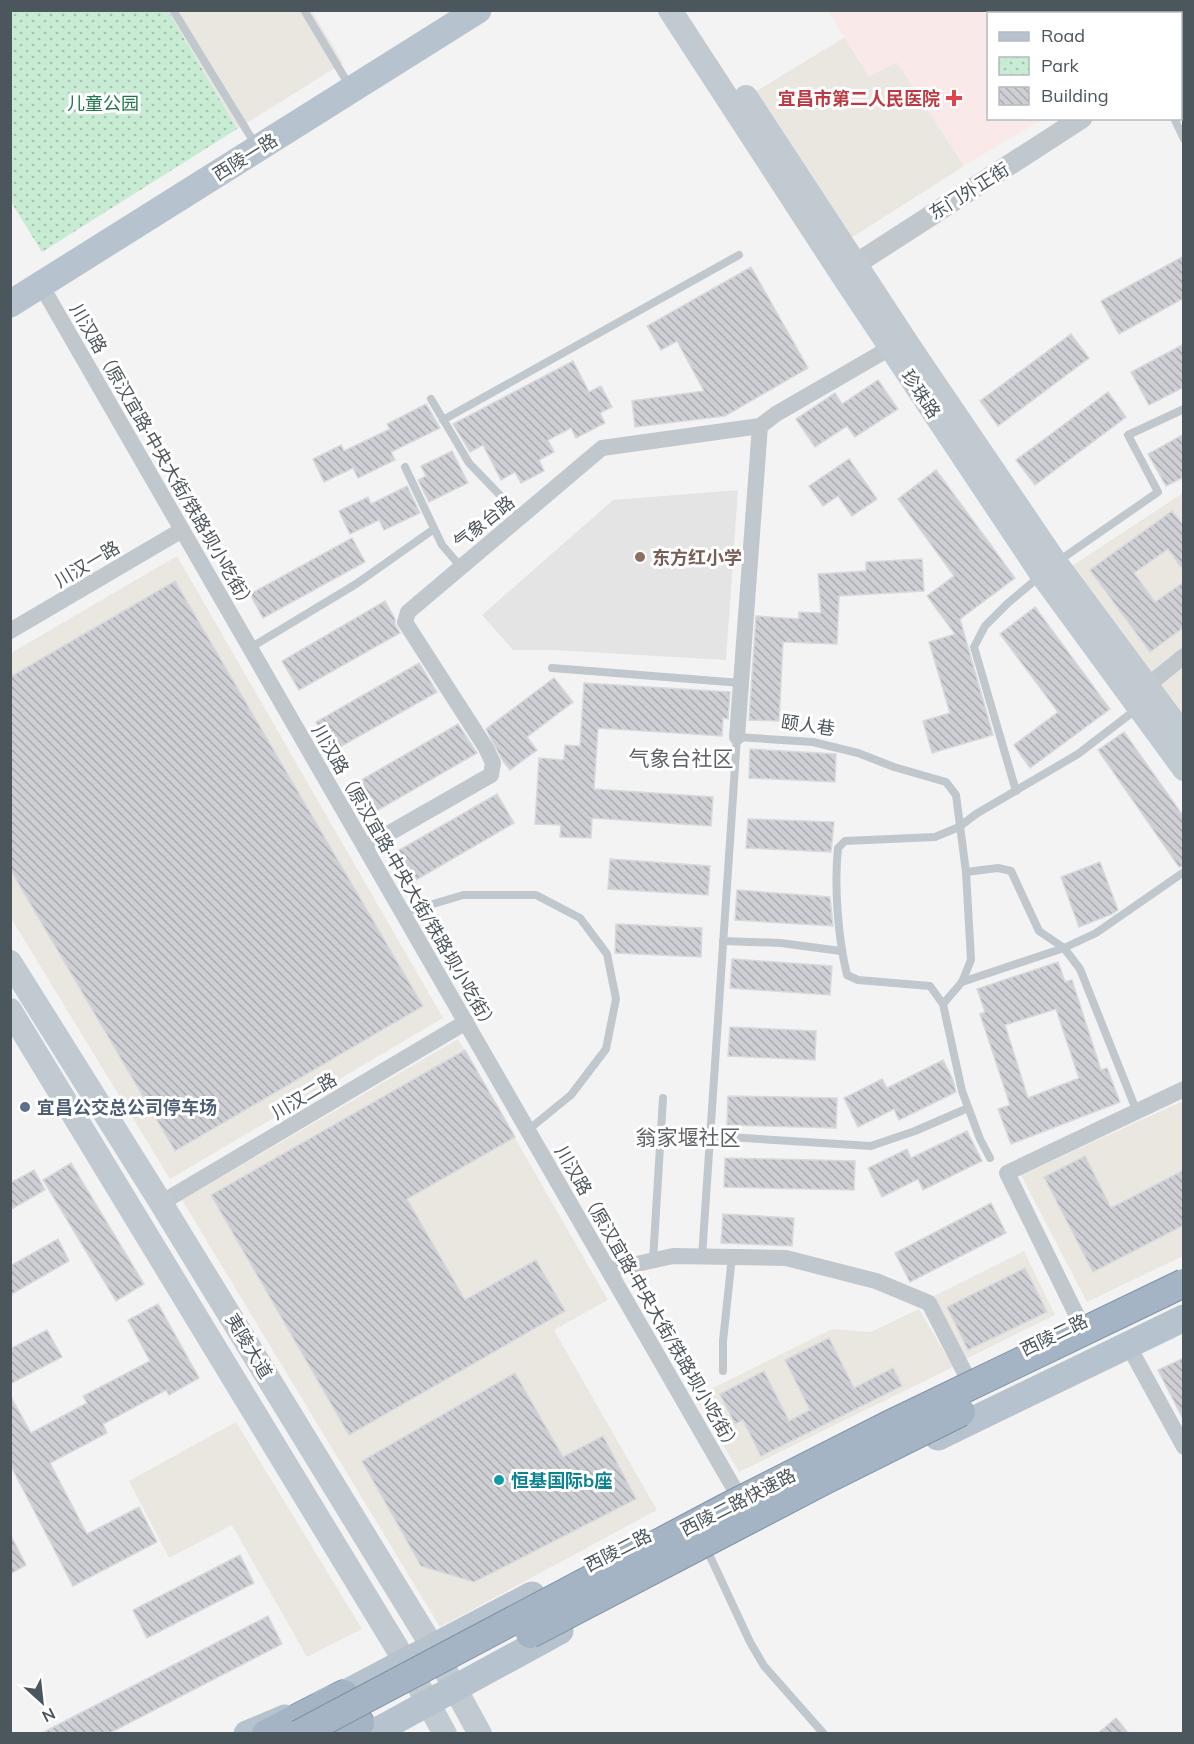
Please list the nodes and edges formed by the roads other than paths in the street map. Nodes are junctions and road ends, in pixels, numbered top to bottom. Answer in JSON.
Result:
{"nodes":[{"id":1,"x":173,"y":10,"type":"edge"},
{"id":2,"x":304,"y":10,"type":"edge"},
{"id":3,"x":456,"y":10,"type":"edge"},
{"id":4,"x":478,"y":10,"type":"edge"},
{"id":5,"x":670,"y":10,"type":"edge"},
{"id":6,"x":688,"y":10,"type":"edge"},
{"id":7,"x":346,"y":80,"type":"junction"},
{"id":8,"x":1079,"y":120,"type":"edge"},
{"id":9,"x":1174,"y":120,"type":"edge"},
{"id":10,"x":252,"y":139,"type":"junction"},
{"id":11,"x":1184,"y":139,"type":"edge"},
{"id":12,"x":739,"y":255,"type":"dead end"},
{"id":13,"x":856,"y":264,"type":"junction"},
{"id":14,"x":41,"y":285,"type":"junction"},
{"id":15,"x":10,"y":289,"type":"edge"},
{"id":16,"x":10,"y":304,"type":"edge"},
{"id":17,"x":890,"y":348,"type":"junction"},
{"id":18,"x":431,"y":399,"type":"dead end"},
{"id":19,"x":1184,"y":409,"type":"edge"},
{"id":20,"x":444,"y":420,"type":"junction"},
{"id":21,"x":760,"y":426,"type":"junction"},
{"id":22,"x":405,"y":467,"type":"dead end"},
{"id":23,"x":521,"y":518,"type":"junction"},
{"id":24,"x":434,"y":529,"type":"junction"},
{"id":25,"x":182,"y":530,"type":"junction"},
{"id":26,"x":461,"y":567,"type":"junction"},
{"id":27,"x":1049,"y":569,"type":"junction"},
{"id":28,"x":10,"y":631,"type":"edge"},
{"id":29,"x":250,"y":648,"type":"junction"},
{"id":30,"x":1184,"y":656,"type":"edge"},
{"id":31,"x":552,"y":668,"type":"dead end"},
{"id":32,"x":741,"y":683,"type":"junction"},
{"id":33,"x":1143,"y":696,"type":"junction"},
{"id":34,"x":1184,"y":736,"type":"edge"},
{"id":35,"x":737,"y":737,"type":"junction"},
{"id":36,"x":1184,"y":769,"type":"edge"},
{"id":37,"x":1016,"y":791,"type":"junction"},
{"id":38,"x":959,"y":827,"type":"junction"},
{"id":39,"x":365,"y":847,"type":"junction"},
{"id":40,"x":966,"y":872,"type":"junction"},
{"id":41,"x":1184,"y":872,"type":"edge"},
{"id":42,"x":403,"y":913,"type":"junction"},
{"id":43,"x":723,"y":941,"type":"junction"},
{"id":44,"x":1064,"y":948,"type":"junction"},
{"id":45,"x":841,"y":951,"type":"junction"},
{"id":46,"x":10,"y":962,"type":"edge"},
{"id":47,"x":962,"y":982,"type":"junction"},
{"id":48,"x":943,"y":1004,"type":"junction"},
{"id":49,"x":10,"y":1010,"type":"edge"},
{"id":50,"x":466,"y":1022,"type":"junction"},
{"id":51,"x":1184,"y":1089,"type":"edge"},
{"id":52,"x":663,"y":1098,"type":"dead end"},
{"id":53,"x":968,"y":1108,"type":"junction"},
{"id":54,"x":1137,"y":1112,"type":"junction"},
{"id":55,"x":528,"y":1130,"type":"junction"},
{"id":56,"x":710,"y":1136,"type":"junction"},
{"id":57,"x":990,"y":1158,"type":"dead end"},
{"id":58,"x":161,"y":1203,"type":"junction"},
{"id":59,"x":702,"y":1257,"type":"junction"},
{"id":60,"x":732,"y":1257,"type":"junction"},
{"id":61,"x":653,"y":1260,"type":"junction"},
{"id":62,"x":609,"y":1270,"type":"junction"},
{"id":63,"x":1184,"y":1272,"type":"edge"},
{"id":64,"x":1184,"y":1283,"type":"edge"},
{"id":65,"x":1184,"y":1302,"type":"edge"},
{"id":66,"x":1184,"y":1317,"type":"edge"},
{"id":67,"x":1080,"y":1322,"type":"junction"},
{"id":68,"x":1128,"y":1345,"type":"junction"},
{"id":69,"x":723,"y":1371,"type":"dead end"},
{"id":70,"x":967,"y":1377,"type":"junction"},
{"id":71,"x":1184,"y":1447,"type":"edge"},
{"id":72,"x":735,"y":1490,"type":"junction"},
{"id":73,"x":708,"y":1552,"type":"junction"},
{"id":74,"x":432,"y":1646,"type":"junction"},
{"id":75,"x":405,"y":1660,"type":"junction"},
{"id":76,"x":455,"y":1688,"type":"junction"},
{"id":77,"x":344,"y":1694,"type":"junction"},
{"id":78,"x":428,"y":1703,"type":"junction"},
{"id":79,"x":354,"y":1731,"type":"edge"},
{"id":80,"x":247,"y":1734,"type":"edge"},
{"id":81,"x":266,"y":1734,"type":"edge"},
{"id":82,"x":299,"y":1734,"type":"edge"},
{"id":83,"x":445,"y":1734,"type":"edge"},
{"id":84,"x":480,"y":1734,"type":"edge"},
{"id":85,"x":824,"y":1734,"type":"edge"}],
"edges":[{"from":1,"to":10,"type":"lane"},
{"from":2,"to":7,"type":"lane"},
{"from":3,"to":7,"type":"main road","name":"西陵一路"},
{"from":4,"to":14,"type":"main road","name":"西陵一路"},
{"from":5,"to":17,"type":"main road","name":"珍珠路"},
{"from":6,"to":13,"type":"main road","name":"珍珠路"},
{"from":7,"to":10,"type":"main road","name":"西陵一路"},
{"from":8,"to":13,"type":"street","name":"东门外正街"},
{"from":9,"to":11,"type":"lane"},
{"from":10,"to":15,"type":"main road","name":"西陵一路"},
{"from":12,"to":20,"type":"lane"},
{"from":13,"to":27,"type":"main road","name":"珍珠路"},
{"from":14,"to":16,"type":"main road","name":"西陵一路"},
{"from":14,"to":25,"type":"street","name":"川汉路（原汉宜路·中央大街/铁路坝小吃街）"},
{"from":17,"to":21,"type":"street","name":"气象台路"},
{"from":17,"to":27,"type":"main road","name":"珍珠路"},
{"from":18,"to":20,"type":"lane"},
{"from":19,"to":27,"type":"lane"},
{"from":20,"to":23,"type":"lane"},
{"from":21,"to":23,"type":"street","name":"气象台路"},
{"from":21,"to":32,"type":"street"},
{"from":22,"to":24,"type":"lane"},
{"from":23,"to":26,"type":"street","name":"气象台路"},
{"from":24,"to":26,"type":"lane"},
{"from":24,"to":29,"type":"lane"},
{"from":25,"to":28,"type":"street","name":"川汉一路"},
{"from":25,"to":29,"type":"street","name":"川汉路（原汉宜路·中央大街/铁路坝小吃街）"},
{"from":26,"to":39,"type":"street","name":"气象台路"},
{"from":27,"to":33,"type":"main road","name":"珍珠路"},
{"from":27,"to":37,"type":"lane"},
{"from":29,"to":39,"type":"street","name":"川汉路（原汉宜路·中央大街/铁路坝小吃街）"},
{"from":30,"to":33,"type":"street"},
{"from":31,"to":32,"type":"lane"},
{"from":32,"to":35,"type":"street"},
{"from":33,"to":34,"type":"main road","name":"珍珠路"},
{"from":33,"to":36,"type":"main road","name":"珍珠路"},
{"from":33,"to":37,"type":"lane"},
{"from":35,"to":38,"type":"lane","name":"颐人巷"},
{"from":35,"to":43,"type":"lane"},
{"from":37,"to":38,"type":"lane"},
{"from":38,"to":40,"type":"lane","name":"颐人巷"},
{"from":38,"to":45,"type":"lane"},
{"from":39,"to":42,"type":"street","name":"川汉路（原汉宜路·中央大街/铁路坝小吃街）"},
{"from":40,"to":44,"type":"lane"},
{"from":40,"to":47,"type":"lane","name":"颐人巷"},
{"from":41,"to":44,"type":"lane"},
{"from":42,"to":50,"type":"street","name":"川汉路（原汉宜路·中央大街/铁路坝小吃街）"},
{"from":42,"to":55,"type":"lane"},
{"from":43,"to":45,"type":"lane"},
{"from":43,"to":56,"type":"lane"},
{"from":44,"to":47,"type":"lane"},
{"from":44,"to":54,"type":"lane"},
{"from":45,"to":48,"type":"lane"},
{"from":46,"to":58,"type":"main road","name":"夷陵大道"},
{"from":47,"to":48,"type":"lane","name":"颐人巷"},
{"from":48,"to":53,"type":"lane"},
{"from":49,"to":75,"type":"main road","name":"夷陵大道"},
{"from":50,"to":55,"type":"street","name":"川汉路（原汉宜路·中央大街/铁路坝小吃街）"},
{"from":50,"to":58,"type":"street","name":"川汉二路"},
{"from":51,"to":54,"type":"street"},
{"from":52,"to":61,"type":"lane"},
{"from":53,"to":56,"type":"lane"},
{"from":53,"to":57,"type":"lane"},
{"from":54,"to":67,"type":"street"},
{"from":55,"to":62,"type":"street","name":"川汉路（原汉宜路·中央大街/铁路坝小吃街）"},
{"from":56,"to":59,"type":"lane"},
{"from":58,"to":74,"type":"main road","name":"夷陵大道"},
{"from":59,"to":60,"type":"street"},
{"from":59,"to":61,"type":"street"},
{"from":60,"to":69,"type":"lane"},
{"from":60,"to":70,"type":"street"},
{"from":61,"to":62,"type":"street"},
{"from":62,"to":72,"type":"street","name":"川汉路（原汉宜路·中央大街/铁路坝小吃街）"},
{"from":63,"to":67,"type":"main road","name":"西陵二路"},
{"from":64,"to":82,"type":"highway","name":"西陵二路快速路","bridge":true},
{"from":65,"to":79,"type":"highway","name":"西陵二路快速路","bridge":true},
{"from":66,"to":68,"type":"main road"},
{"from":67,"to":70,"type":"main road","name":"西陵二路"},
{"from":68,"to":71,"type":"street"},
{"from":68,"to":73,"type":"main road"},
{"from":70,"to":72,"type":"main road","name":"西陵二路"},
{"from":72,"to":74,"type":"main road","name":"西陵二路"},
{"from":73,"to":76,"type":"main road"},
{"from":73,"to":85,"type":"lane"},
{"from":74,"to":75,"type":"main road","name":"西陵二路"},
{"from":74,"to":76,"type":"main road","name":"夷陵大道"},
{"from":75,"to":77,"type":"main road","name":"西陵二路"},
{"from":75,"to":78,"type":"main road","name":"夷陵大道"},
{"from":76,"to":78,"type":"main road"},
{"from":76,"to":84,"type":"main road","name":"夷陵大道"},
{"from":77,"to":80,"type":"main road","name":"西陵二路"},
{"from":77,"to":81,"type":"highway"},
{"from":78,"to":79,"type":"main road"},
{"from":78,"to":83,"type":"main road","name":"夷陵大道"}]}
